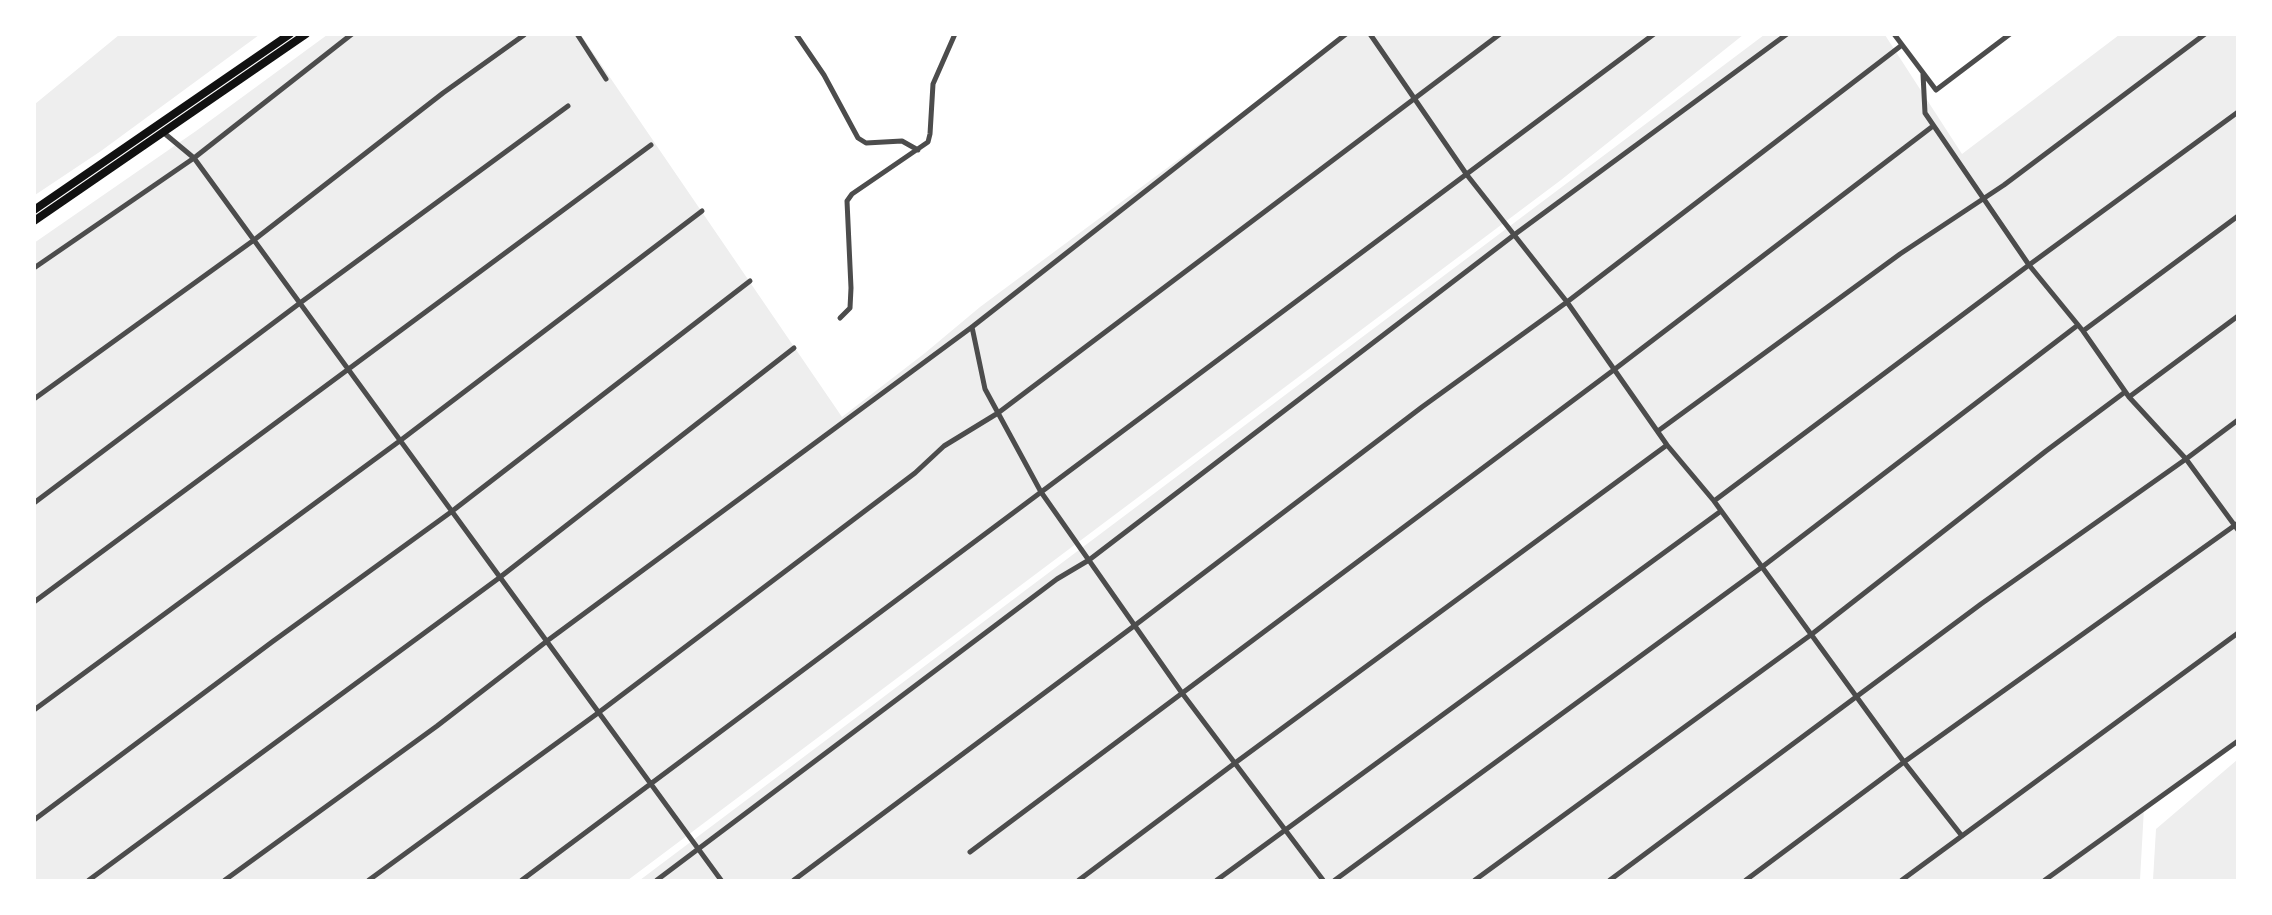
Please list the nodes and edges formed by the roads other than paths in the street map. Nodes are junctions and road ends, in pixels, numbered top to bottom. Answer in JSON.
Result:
{"nodes":[{"id":1,"x":290,"y":34,"type":"edge"},
{"id":2,"x":306,"y":34,"type":"edge"},
{"id":3,"x":352,"y":34,"type":"edge"},
{"id":4,"x":577,"y":34,"type":"edge"},
{"id":5,"x":796,"y":34,"type":"edge"},
{"id":6,"x":955,"y":34,"type":"edge"},
{"id":7,"x":1346,"y":34,"type":"edge"},
{"id":8,"x":1370,"y":34,"type":"edge"},
{"id":9,"x":1500,"y":34,"type":"edge"},
{"id":10,"x":1654,"y":34,"type":"edge"},
{"id":11,"x":1787,"y":34,"type":"edge"},
{"id":12,"x":1894,"y":34,"type":"edge"},
{"id":13,"x":2010,"y":34,"type":"edge"},
{"id":14,"x":2205,"y":34,"type":"edge"},
{"id":15,"x":524,"y":35,"type":"edge"},
{"id":16,"x":1902,"y":45,"type":"junction"},
{"id":17,"x":1923,"y":74,"type":"junction"},
{"id":18,"x":606,"y":79,"type":"dead end"},
{"id":19,"x":1416,"y":98,"type":"junction"},
{"id":20,"x":568,"y":106,"type":"dead end"},
{"id":21,"x":2238,"y":112,"type":"edge"},
{"id":22,"x":1933,"y":126,"type":"junction"},
{"id":23,"x":164,"y":134,"type":"junction"},
{"id":24,"x":651,"y":145,"type":"dead end"},
{"id":25,"x":918,"y":150,"type":"junction"},
{"id":26,"x":194,"y":158,"type":"junction"},
{"id":27,"x":1467,"y":175,"type":"junction"},
{"id":28,"x":1983,"y":199,"type":"junction"},
{"id":29,"x":34,"y":210,"type":"edge"},
{"id":30,"x":702,"y":211,"type":"dead end"},
{"id":31,"x":2238,"y":216,"type":"edge"},
{"id":32,"x":34,"y":221,"type":"edge"},
{"id":33,"x":1514,"y":235,"type":"junction"},
{"id":34,"x":254,"y":240,"type":"junction"},
{"id":35,"x":2029,"y":265,"type":"junction"},
{"id":36,"x":34,"y":268,"type":"edge"},
{"id":37,"x":750,"y":281,"type":"dead end"},
{"id":38,"x":1567,"y":302,"type":"junction"},
{"id":39,"x":300,"y":303,"type":"junction"},
{"id":40,"x":2238,"y":316,"type":"edge"},
{"id":41,"x":840,"y":318,"type":"dead end"},
{"id":42,"x":2078,"y":325,"type":"junction"},
{"id":43,"x":972,"y":327,"type":"junction"},
{"id":44,"x":2083,"y":331,"type":"junction"},
{"id":45,"x":794,"y":348,"type":"dead end"},
{"id":46,"x":347,"y":369,"type":"junction"},
{"id":47,"x":1616,"y":369,"type":"junction"},
{"id":48,"x":2127,"y":394,"type":"junction"},
{"id":49,"x":34,"y":399,"type":"edge"},
{"id":50,"x":998,"y":414,"type":"junction"},
{"id":51,"x":2238,"y":420,"type":"edge"},
{"id":52,"x":1658,"y":431,"type":"junction"},
{"id":53,"x":401,"y":440,"type":"junction"},
{"id":54,"x":1667,"y":445,"type":"junction"},
{"id":55,"x":2186,"y":459,"type":"junction"},
{"id":56,"x":1041,"y":492,"type":"junction"},
{"id":57,"x":1714,"y":501,"type":"junction"},
{"id":58,"x":34,"y":503,"type":"edge"},
{"id":59,"x":1721,"y":511,"type":"junction"},
{"id":60,"x":451,"y":512,"type":"junction"},
{"id":61,"x":2236,"y":526,"type":"edge"},
{"id":62,"x":1089,"y":560,"type":"junction"},
{"id":63,"x":1762,"y":567,"type":"junction"},
{"id":64,"x":499,"y":578,"type":"junction"},
{"id":65,"x":34,"y":602,"type":"edge"},
{"id":66,"x":1134,"y":626,"type":"junction"},
{"id":67,"x":2238,"y":633,"type":"edge"},
{"id":68,"x":1812,"y":634,"type":"junction"},
{"id":69,"x":547,"y":641,"type":"junction"},
{"id":70,"x":1182,"y":693,"type":"junction"},
{"id":71,"x":1856,"y":698,"type":"junction"},
{"id":72,"x":34,"y":710,"type":"edge"},
{"id":73,"x":598,"y":712,"type":"junction"},
{"id":74,"x":2238,"y":741,"type":"edge"},
{"id":75,"x":1904,"y":762,"type":"junction"},
{"id":76,"x":1235,"y":763,"type":"junction"},
{"id":77,"x":651,"y":786,"type":"junction"},
{"id":78,"x":34,"y":820,"type":"edge"},
{"id":79,"x":1284,"y":830,"type":"junction"},
{"id":80,"x":1962,"y":836,"type":"junction"},
{"id":81,"x":698,"y":850,"type":"junction"},
{"id":82,"x":970,"y":852,"type":"dead end"},
{"id":83,"x":89,"y":880,"type":"edge"},
{"id":84,"x":225,"y":880,"type":"edge"},
{"id":85,"x":369,"y":880,"type":"edge"},
{"id":86,"x":522,"y":880,"type":"edge"},
{"id":87,"x":657,"y":880,"type":"edge"},
{"id":88,"x":721,"y":880,"type":"edge"},
{"id":89,"x":794,"y":880,"type":"edge"},
{"id":90,"x":1079,"y":880,"type":"edge"},
{"id":91,"x":1217,"y":880,"type":"edge"},
{"id":92,"x":1323,"y":880,"type":"edge"},
{"id":93,"x":1335,"y":880,"type":"edge"},
{"id":94,"x":1475,"y":880,"type":"edge"},
{"id":95,"x":1610,"y":880,"type":"edge"},
{"id":96,"x":1746,"y":880,"type":"edge"},
{"id":97,"x":1902,"y":880,"type":"edge"},
{"id":98,"x":2045,"y":880,"type":"edge"}],
"edges":[{"from":1,"to":29,"type":"main road"},
{"from":2,"to":23,"type":"main road"},
{"from":3,"to":26,"type":"street"},
{"from":4,"to":18,"type":"street"},
{"from":5,"to":25,"type":"street"},
{"from":6,"to":25,"type":"street"},
{"from":7,"to":43,"type":"street"},
{"from":8,"to":19,"type":"street"},
{"from":9,"to":19,"type":"street"},
{"from":10,"to":27,"type":"street"},
{"from":11,"to":33,"type":"street"},
{"from":12,"to":16,"type":"street"},
{"from":13,"to":17,"type":"street"},
{"from":14,"to":28,"type":"street"},
{"from":15,"to":34,"type":"street"},
{"from":16,"to":17,"type":"street"},
{"from":16,"to":38,"type":"street"},
{"from":17,"to":22,"type":"street"},
{"from":19,"to":27,"type":"street"},
{"from":19,"to":50,"type":"street"},
{"from":20,"to":39,"type":"street"},
{"from":21,"to":35,"type":"street"},
{"from":22,"to":28,"type":"street"},
{"from":22,"to":47,"type":"street"},
{"from":23,"to":26,"type":"street"},
{"from":23,"to":32,"type":"main road"},
{"from":24,"to":46,"type":"street"},
{"from":25,"to":41,"type":"street"},
{"from":26,"to":34,"type":"street"},
{"from":26,"to":36,"type":"street"},
{"from":27,"to":33,"type":"street"},
{"from":27,"to":56,"type":"street"},
{"from":28,"to":35,"type":"street"},
{"from":28,"to":52,"type":"street"},
{"from":30,"to":53,"type":"street"},
{"from":31,"to":44,"type":"street"},
{"from":33,"to":38,"type":"street"},
{"from":33,"to":62,"type":"street"},
{"from":34,"to":39,"type":"street"},
{"from":34,"to":49,"type":"street"},
{"from":35,"to":42,"type":"street"},
{"from":35,"to":57,"type":"street"},
{"from":37,"to":60,"type":"street"},
{"from":38,"to":47,"type":"street"},
{"from":38,"to":66,"type":"street"},
{"from":39,"to":46,"type":"street"},
{"from":39,"to":58,"type":"street"},
{"from":40,"to":48,"type":"street"},
{"from":42,"to":44,"type":"street"},
{"from":42,"to":63,"type":"street"},
{"from":43,"to":50,"type":"street"},
{"from":43,"to":69,"type":"street"},
{"from":44,"to":48,"type":"street"},
{"from":45,"to":64,"type":"street"},
{"from":46,"to":53,"type":"street"},
{"from":46,"to":65,"type":"street"},
{"from":47,"to":52,"type":"street"},
{"from":47,"to":70,"type":"street"},
{"from":48,"to":55,"type":"street"},
{"from":48,"to":68,"type":"street"},
{"from":50,"to":56,"type":"street"},
{"from":50,"to":73,"type":"street"},
{"from":51,"to":55,"type":"street"},
{"from":52,"to":54,"type":"street"},
{"from":53,"to":60,"type":"street"},
{"from":53,"to":72,"type":"street"},
{"from":54,"to":57,"type":"street"},
{"from":54,"to":76,"type":"street"},
{"from":55,"to":61,"type":"street"},
{"from":55,"to":71,"type":"street"},
{"from":56,"to":62,"type":"street"},
{"from":56,"to":77,"type":"street"},
{"from":57,"to":59,"type":"street"},
{"from":59,"to":63,"type":"street"},
{"from":59,"to":79,"type":"street"},
{"from":60,"to":64,"type":"street"},
{"from":60,"to":78,"type":"street"},
{"from":61,"to":75,"type":"street"},
{"from":62,"to":66,"type":"street"},
{"from":62,"to":81,"type":"street"},
{"from":63,"to":68,"type":"street"},
{"from":63,"to":93,"type":"street"},
{"from":64,"to":69,"type":"street"},
{"from":64,"to":83,"type":"street"},
{"from":66,"to":70,"type":"street"},
{"from":66,"to":89,"type":"street"},
{"from":67,"to":80,"type":"street"},
{"from":68,"to":71,"type":"street"},
{"from":68,"to":94,"type":"street"},
{"from":69,"to":73,"type":"street"},
{"from":69,"to":84,"type":"street"},
{"from":70,"to":76,"type":"street"},
{"from":70,"to":82,"type":"street"},
{"from":71,"to":75,"type":"street"},
{"from":71,"to":95,"type":"street"},
{"from":73,"to":77,"type":"street"},
{"from":73,"to":85,"type":"street"},
{"from":74,"to":98,"type":"street"},
{"from":75,"to":80,"type":"street"},
{"from":75,"to":96,"type":"street"},
{"from":76,"to":79,"type":"street"},
{"from":76,"to":90,"type":"street"},
{"from":77,"to":81,"type":"street"},
{"from":77,"to":86,"type":"street"},
{"from":79,"to":91,"type":"street"},
{"from":79,"to":92,"type":"street"},
{"from":80,"to":97,"type":"street"},
{"from":81,"to":87,"type":"street"},
{"from":81,"to":88,"type":"street"}]}
